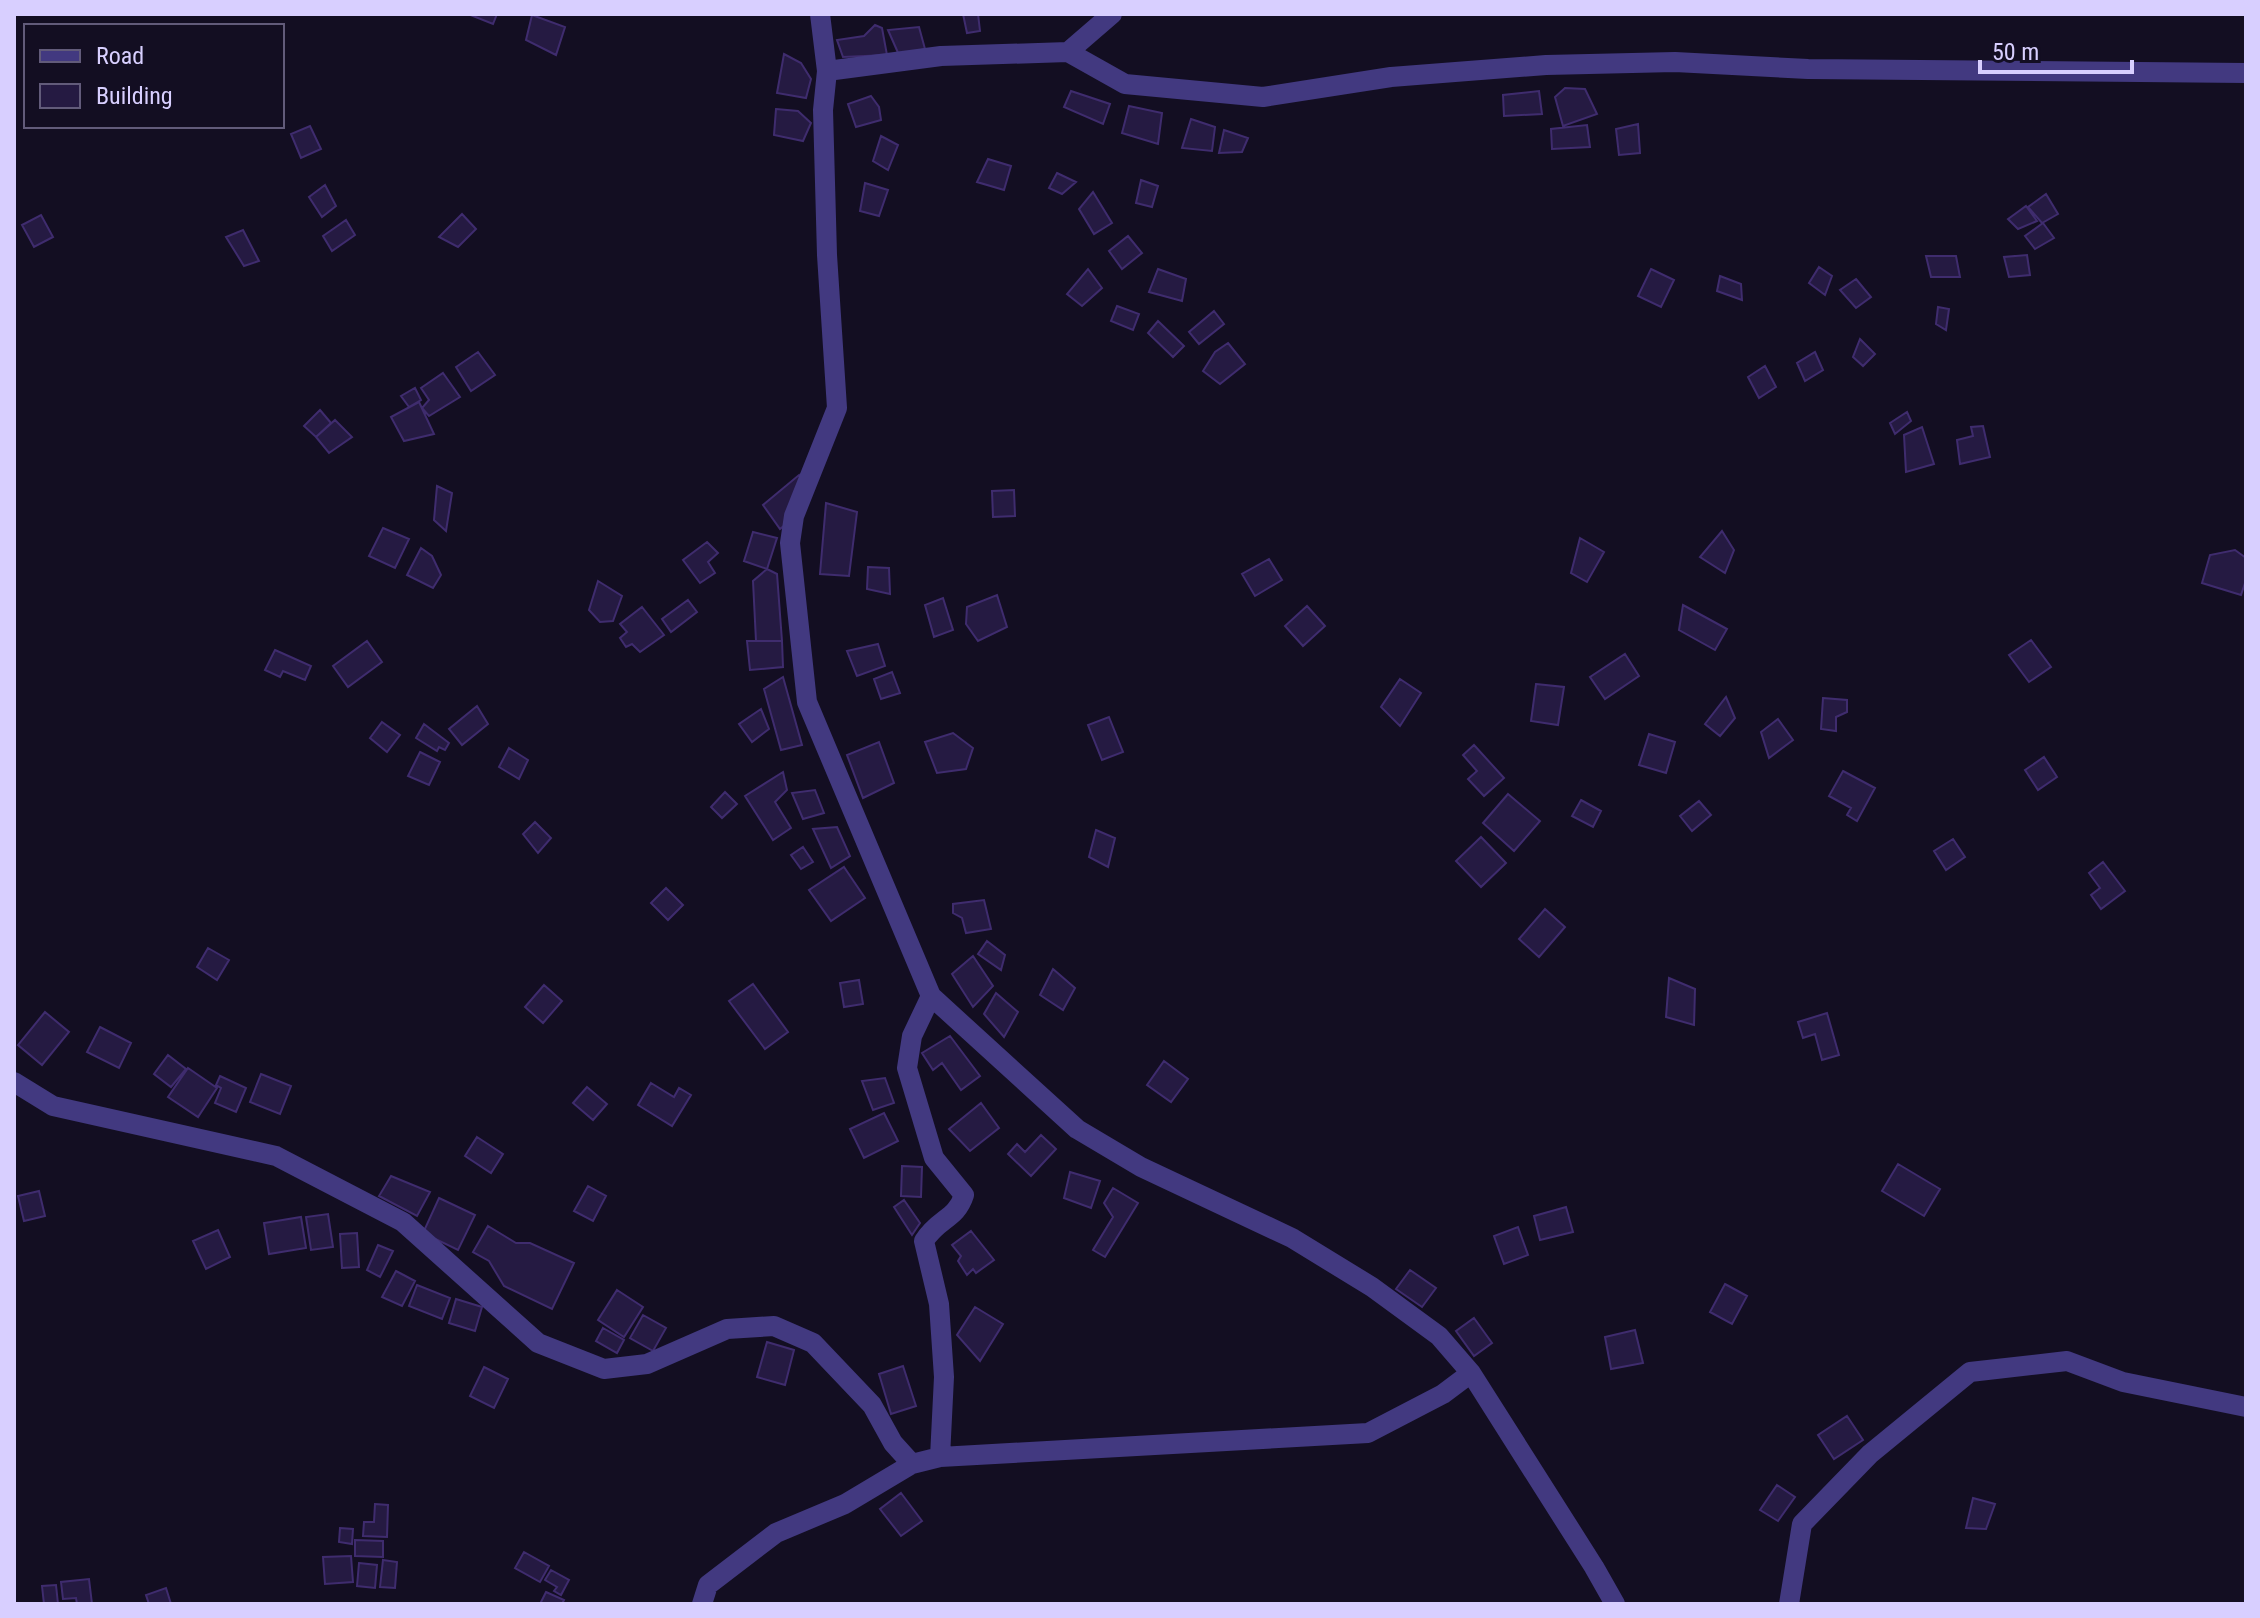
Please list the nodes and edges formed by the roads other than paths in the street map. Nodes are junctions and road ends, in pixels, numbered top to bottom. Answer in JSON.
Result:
{"nodes":[{"id":1,"x":820,"y":14,"type":"edge"},
{"id":2,"x":1112,"y":14,"type":"edge"},
{"id":3,"x":1068,"y":52,"type":"junction"},
{"id":4,"x":827,"y":71,"type":"junction"},
{"id":5,"x":2246,"y":73,"type":"edge"},
{"id":6,"x":931,"y":996,"type":"junction"},
{"id":7,"x":14,"y":1082,"type":"edge"},
{"id":8,"x":1471,"y":1373,"type":"junction"},
{"id":9,"x":2246,"y":1406,"type":"edge"},
{"id":10,"x":940,"y":1457,"type":"junction"},
{"id":11,"x":912,"y":1464,"type":"junction"},
{"id":12,"x":702,"y":1604,"type":"edge"},
{"id":13,"x":1615,"y":1604,"type":"edge"},
{"id":14,"x":1789,"y":1604,"type":"edge"}],
"edges":[{"from":1,"to":4,"type":"street"},
{"from":2,"to":3,"type":"street"},
{"from":3,"to":4,"type":"street"},
{"from":3,"to":5,"type":"street"},
{"from":4,"to":6,"type":"street"},
{"from":6,"to":8,"type":"street"},
{"from":6,"to":10,"type":"street"},
{"from":7,"to":11,"type":"street"},
{"from":8,"to":10,"type":"street"},
{"from":8,"to":13,"type":"street"},
{"from":9,"to":14,"type":"street"},
{"from":10,"to":11,"type":"street"},
{"from":11,"to":12,"type":"street"}]}
